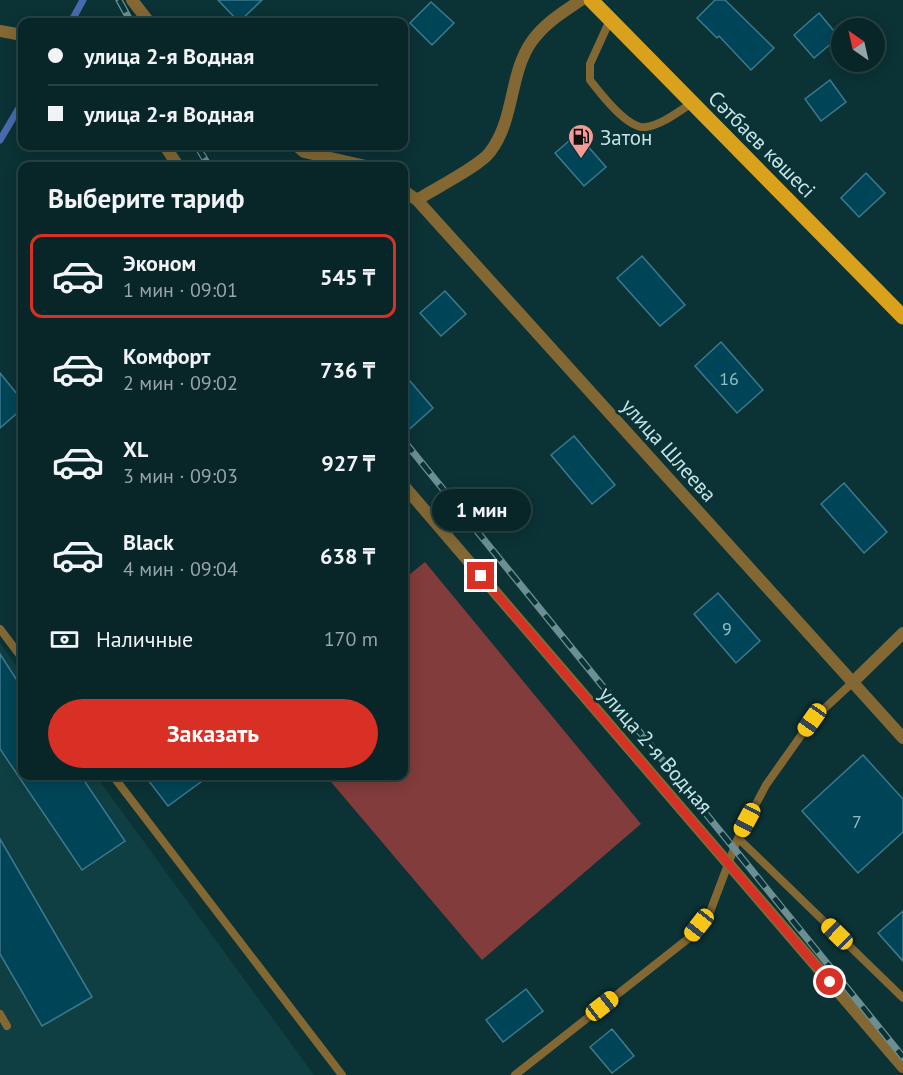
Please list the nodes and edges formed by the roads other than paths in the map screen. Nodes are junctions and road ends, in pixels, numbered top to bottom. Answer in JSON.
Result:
{"nodes":[{"id":1,"x":132,"y":0,"type":"edge"},
{"id":2,"x":581,"y":0,"type":"edge"},
{"id":3,"x":591,"y":0,"type":"edge"},
{"id":4,"x":146,"y":18,"type":"edge"},
{"id":5,"x":610,"y":20,"type":"junction"},
{"id":6,"x":0,"y":31,"type":"edge"},
{"id":7,"x":18,"y":34,"type":"edge"},
{"id":8,"x":692,"y":103,"type":"junction"},
{"id":9,"x":302,"y":150,"type":"edge"},
{"id":10,"x":348,"y":162,"type":"edge"},
{"id":11,"x":408,"y":194,"type":"edge"},
{"id":12,"x":417,"y":200,"type":"junction"},
{"id":13,"x":903,"y":317,"type":"edge"},
{"id":14,"x":408,"y":491,"type":"edge"},
{"id":15,"x":0,"y":628,"type":"edge"},
{"id":16,"x":903,"y":633,"type":"edge"},
{"id":17,"x":18,"y":653,"type":"edge"},
{"id":18,"x":853,"y":682,"type":"junction"},
{"id":19,"x":903,"y":738,"type":"edge"},
{"id":20,"x":115,"y":780,"type":"edge"},
{"id":21,"x":738,"y":838,"type":"junction"},
{"id":22,"x":728,"y":864,"type":"junction"},
{"id":23,"x":903,"y":998,"type":"edge"},
{"id":24,"x":0,"y":1014,"type":"edge"},
{"id":25,"x":7,"y":1026,"type":"dead end"},
{"id":26,"x":903,"y":1067,"type":"edge"},
{"id":27,"x":342,"y":1075,"type":"edge"},
{"id":28,"x":514,"y":1075,"type":"edge"}],
"edges":[{"from":1,"to":4,"type":"street"},
{"from":2,"to":12,"type":"street"},
{"from":3,"to":5,"type":"main road","name":"Сәтбаев көшесі"},
{"from":5,"to":8,"type":"main road","name":"Сәтбаев көшесі"},
{"from":5,"to":8,"type":"lane"},
{"from":6,"to":7,"type":"street"},
{"from":8,"to":13,"type":"main road","name":"Сәтбаев көшесі"},
{"from":9,"to":10,"type":"street"},
{"from":11,"to":12,"type":"street","name":"улица Шлеева"},
{"from":12,"to":18,"type":"street","name":"улица Шлеева"},
{"from":14,"to":22,"type":"street","name":"улица 2-я Водная"},
{"from":15,"to":17,"type":"lane"},
{"from":16,"to":18,"type":"street"},
{"from":18,"to":19,"type":"street","name":"улица Шлеева"},
{"from":18,"to":21,"type":"lane"},
{"from":20,"to":27,"type":"lane"},
{"from":21,"to":22,"type":"lane"},
{"from":21,"to":23,"type":"lane"},
{"from":22,"to":26,"type":"street","name":"улица 2-я Водная"},
{"from":22,"to":28,"type":"lane"},
{"from":24,"to":25,"type":"lane"}]}
